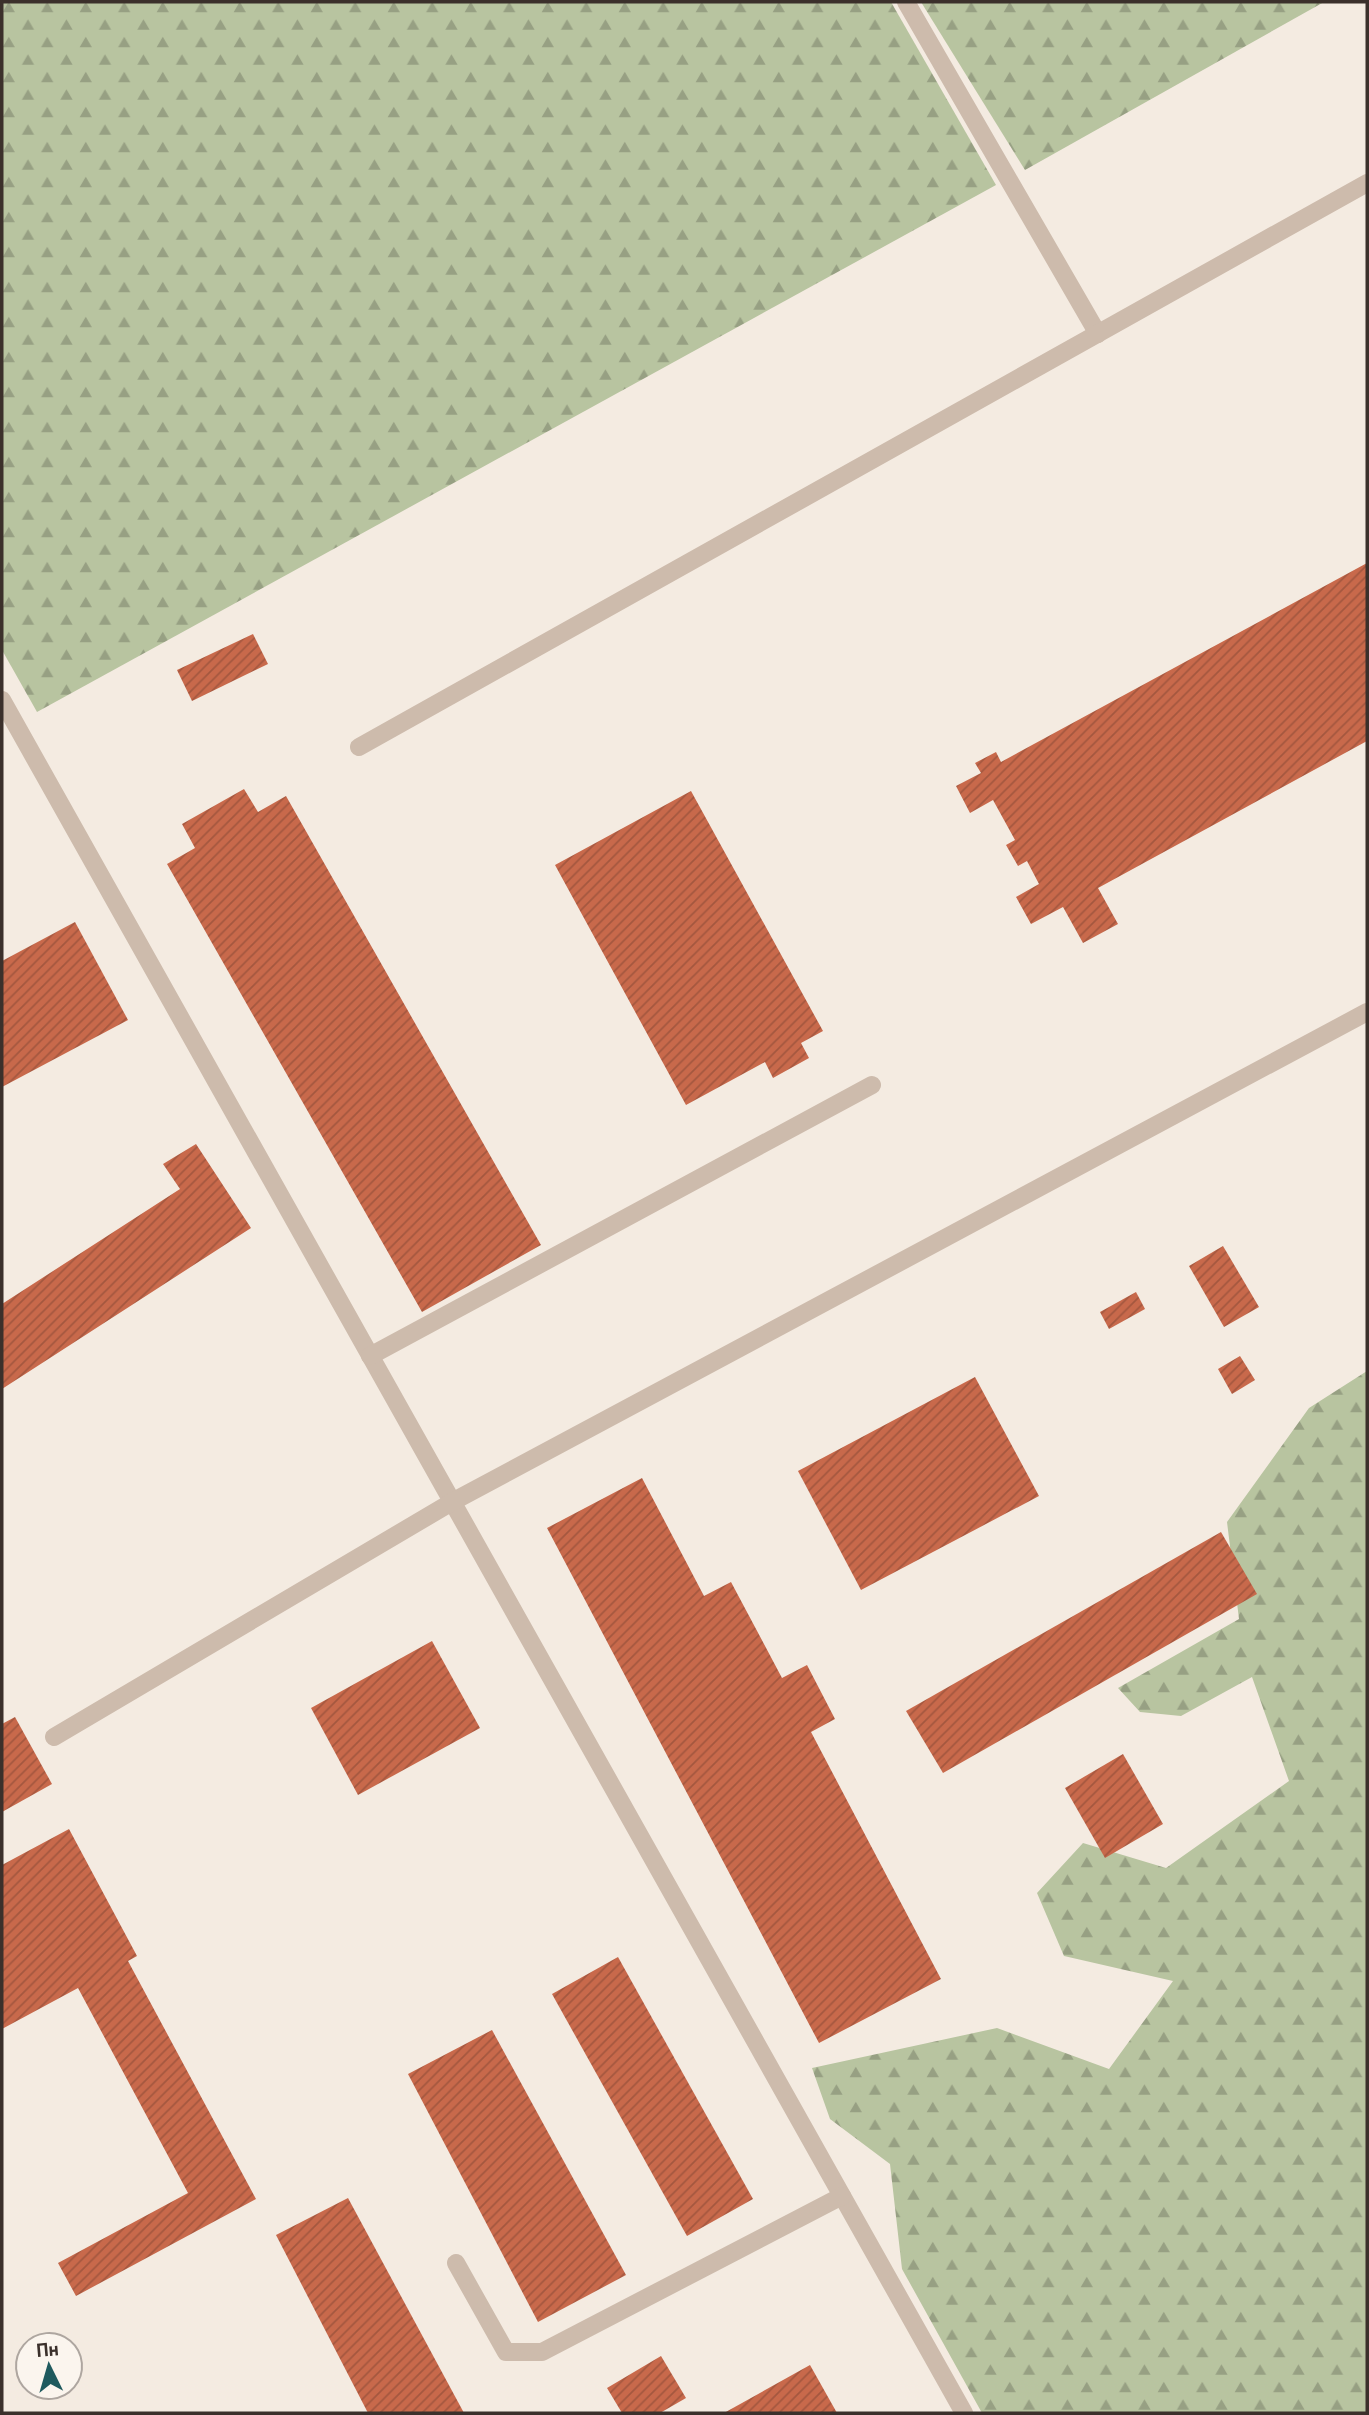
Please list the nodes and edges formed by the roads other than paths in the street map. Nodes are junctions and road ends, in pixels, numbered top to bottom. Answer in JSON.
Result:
{"nodes":[{"id":1,"x":906,"y":2,"type":"edge"},
{"id":2,"x":1367,"y":183,"type":"edge"},
{"id":3,"x":1098,"y":334,"type":"junction"},
{"id":4,"x":2,"y":700,"type":"edge"},
{"id":5,"x":359,"y":747,"type":"dead end"},
{"id":6,"x":1367,"y":1012,"type":"edge"},
{"id":7,"x":872,"y":1085,"type":"dead end"},
{"id":8,"x":370,"y":1356,"type":"junction"},
{"id":9,"x":452,"y":1502,"type":"junction"},
{"id":10,"x":54,"y":1737,"type":"dead end"},
{"id":11,"x":842,"y":2196,"type":"junction"},
{"id":12,"x":456,"y":2263,"type":"dead end"},
{"id":13,"x":964,"y":2413,"type":"edge"}],
"edges":[{"from":1,"to":3,"type":"lane"},
{"from":2,"to":3,"type":"lane"},
{"from":3,"to":5,"type":"lane"},
{"from":4,"to":8,"type":"lane"},
{"from":6,"to":9,"type":"lane"},
{"from":7,"to":8,"type":"lane"},
{"from":8,"to":9,"type":"lane"},
{"from":9,"to":10,"type":"lane"},
{"from":9,"to":11,"type":"lane"},
{"from":11,"to":12,"type":"lane"},
{"from":11,"to":13,"type":"lane"}]}
